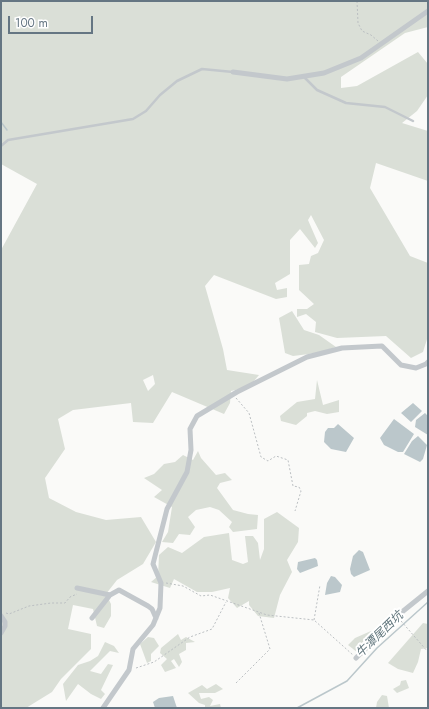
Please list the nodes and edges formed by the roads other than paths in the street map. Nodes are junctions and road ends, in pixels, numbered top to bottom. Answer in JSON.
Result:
{"nodes":[{"id":1,"x":428,"y":11,"type":"edge"},
{"id":2,"x":233,"y":72,"type":"joint"},
{"id":3,"x":304,"y":77,"type":"junction"},
{"id":4,"x":413,"y":121,"type":"dead end"},
{"id":5,"x":1,"y":146,"type":"edge"},
{"id":6,"x":428,"y":362,"type":"edge"},
{"id":7,"x":77,"y":588,"type":"dead end"},
{"id":8,"x":428,"y":591,"type":"edge"},
{"id":9,"x":110,"y":595,"type":"junction"},
{"id":10,"x":2,"y":614,"type":"edge"},
{"id":11,"x":92,"y":618,"type":"dead end"},
{"id":12,"x":156,"y":618,"type":"junction"},
{"id":13,"x":1,"y":633,"type":"edge"},
{"id":14,"x":356,"y":658,"type":"road end"},
{"id":15,"x":104,"y":708,"type":"edge"}],
"edges":[{"from":1,"to":3,"type":"street"},
{"from":2,"to":3,"type":"street"},
{"from":2,"to":5,"type":"lane"},
{"from":3,"to":4,"type":"lane"},
{"from":6,"to":12,"type":"street"},
{"from":7,"to":9,"type":"street"},
{"from":8,"to":14,"type":"street"},
{"from":9,"to":11,"type":"street"},
{"from":9,"to":12,"type":"street"},
{"from":10,"to":13,"type":"street"},
{"from":12,"to":15,"type":"street"}]}
